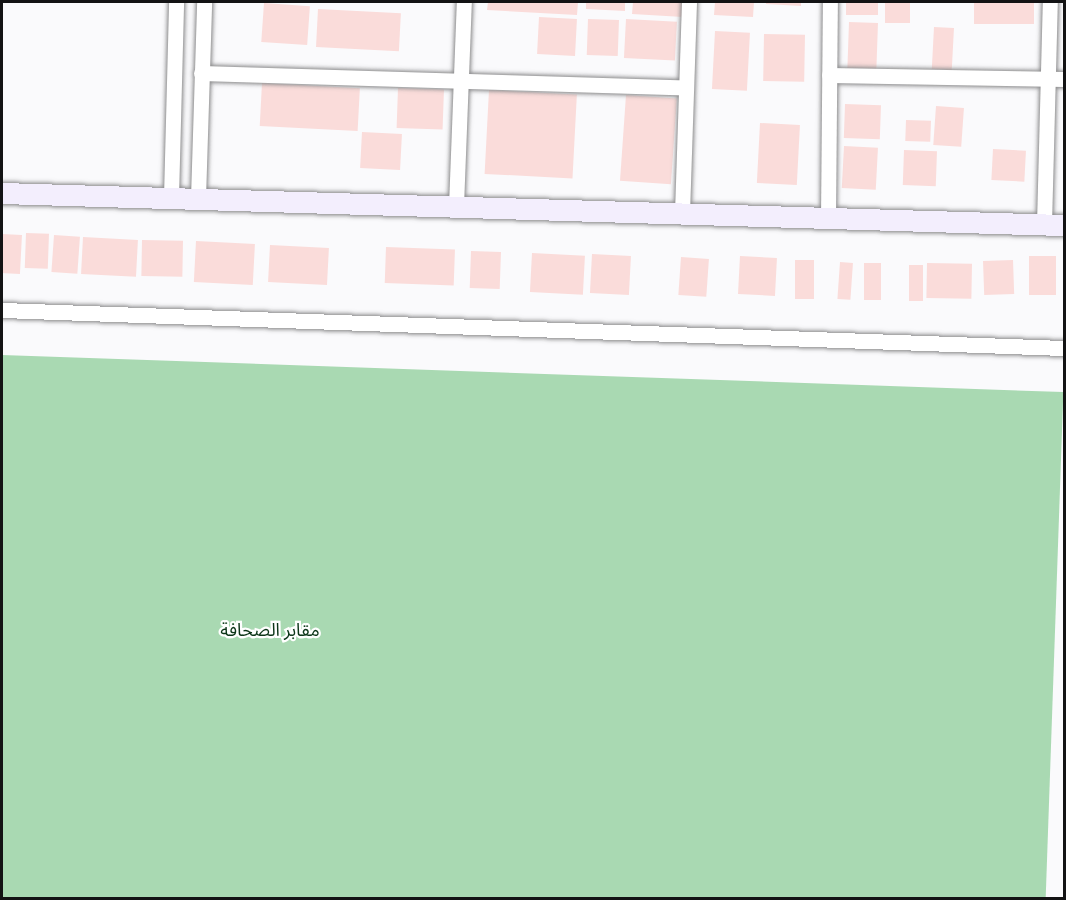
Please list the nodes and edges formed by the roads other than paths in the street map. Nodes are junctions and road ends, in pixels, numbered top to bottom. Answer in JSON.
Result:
{"nodes":[{"id":1,"x":177,"y":2,"type":"edge"},
{"id":2,"x":204,"y":2,"type":"edge"},
{"id":3,"x":464,"y":2,"type":"edge"},
{"id":4,"x":689,"y":2,"type":"edge"},
{"id":5,"x":831,"y":2,"type":"edge"},
{"id":6,"x":1050,"y":2,"type":"edge"},
{"id":7,"x":201,"y":73,"type":"junction"},
{"id":8,"x":829,"y":75,"type":"junction"},
{"id":9,"x":1048,"y":78,"type":"junction"},
{"id":10,"x":1065,"y":79,"type":"edge"},
{"id":11,"x":461,"y":83,"type":"junction"},
{"id":12,"x":686,"y":87,"type":"junction"},
{"id":13,"x":2,"y":193,"type":"edge"},
{"id":14,"x":171,"y":197,"type":"junction"},
{"id":15,"x":198,"y":198,"type":"junction"},
{"id":16,"x":456,"y":206,"type":"junction"},
{"id":17,"x":682,"y":213,"type":"junction"},
{"id":18,"x":828,"y":218,"type":"junction"},
{"id":19,"x":1054,"y":225,"type":"edge"},
{"id":20,"x":2,"y":310,"type":"edge"},
{"id":21,"x":1065,"y":348,"type":"edge"}],
"edges":[{"from":1,"to":14,"type":"street"},
{"from":2,"to":7,"type":"street"},
{"from":3,"to":11,"type":"street"},
{"from":4,"to":12,"type":"street"},
{"from":5,"to":8,"type":"street"},
{"from":6,"to":9,"type":"street"},
{"from":7,"to":11,"type":"street"},
{"from":7,"to":15,"type":"street"},
{"from":8,"to":9,"type":"street"},
{"from":8,"to":18,"type":"street"},
{"from":9,"to":10,"type":"street"},
{"from":9,"to":19,"type":"street"},
{"from":11,"to":12,"type":"street"},
{"from":11,"to":16,"type":"street"},
{"from":12,"to":17,"type":"street"},
{"from":13,"to":14,"type":"street"},
{"from":14,"to":15,"type":"street"},
{"from":15,"to":16,"type":"street"},
{"from":16,"to":17,"type":"street"},
{"from":17,"to":18,"type":"street"},
{"from":18,"to":19,"type":"street"},
{"from":20,"to":21,"type":"street"}]}
